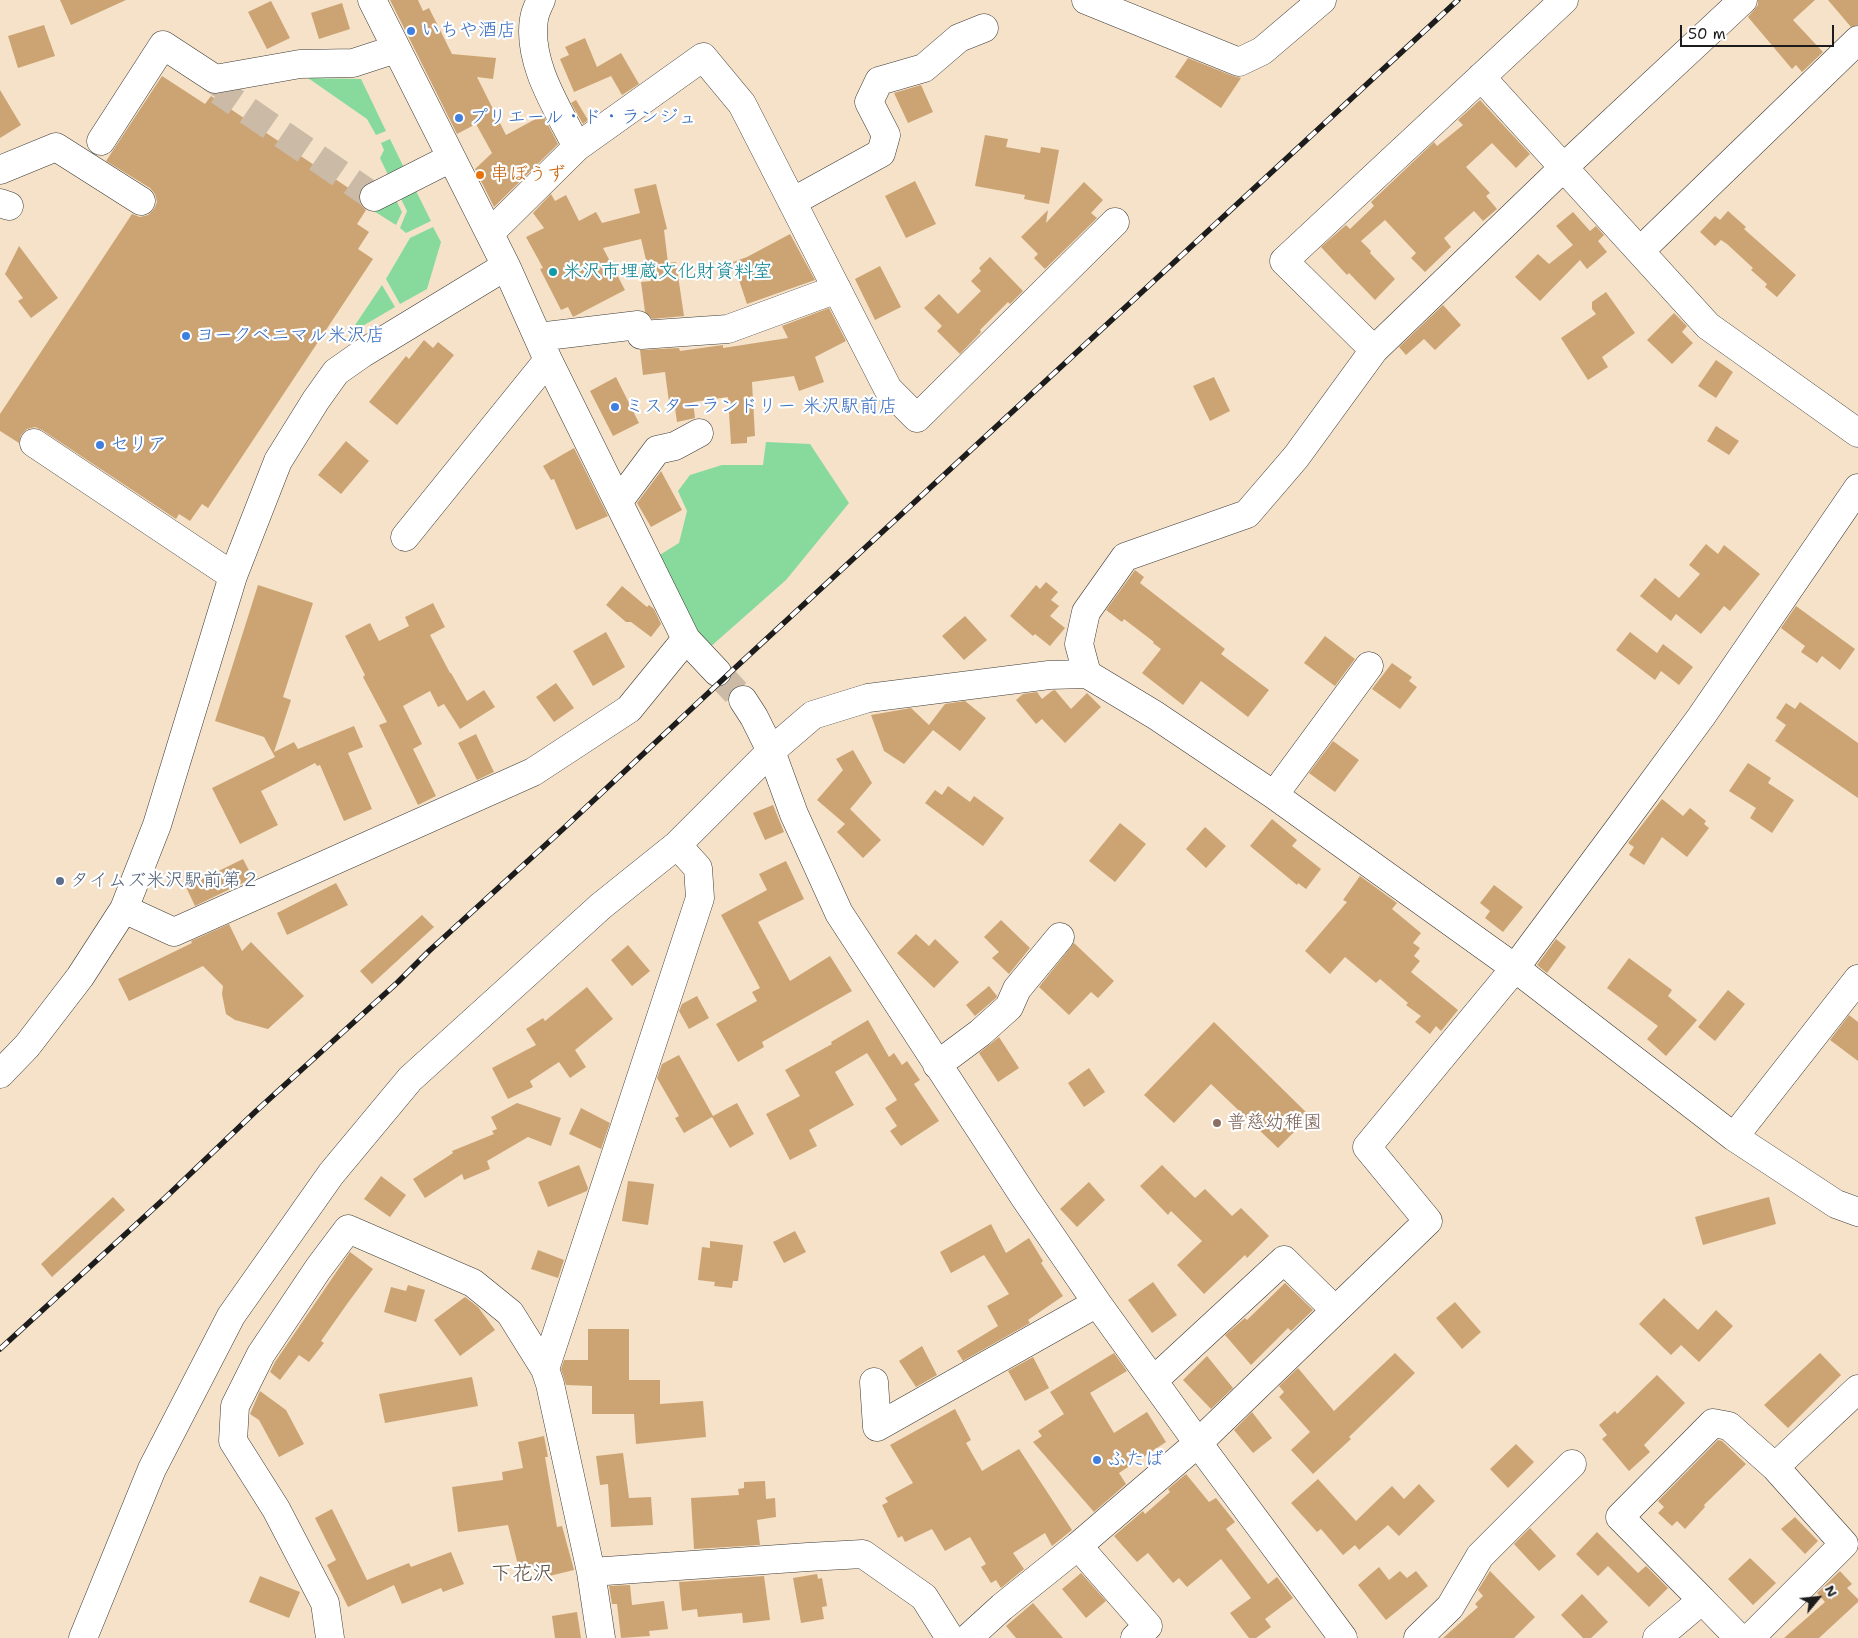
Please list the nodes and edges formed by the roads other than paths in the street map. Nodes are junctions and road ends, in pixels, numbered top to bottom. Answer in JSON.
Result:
{"nodes":[{"id":1,"x":372,"y":0,"type":"edge"},
{"id":2,"x":540,"y":0,"type":"edge"},
{"id":3,"x":1086,"y":0,"type":"edge"},
{"id":4,"x":1322,"y":0,"type":"edge"},
{"id":5,"x":1564,"y":0,"type":"edge"},
{"id":6,"x":1743,"y":0,"type":"edge"},
{"id":7,"x":984,"y":28,"type":"dead end"},
{"id":8,"x":1858,"y":40,"type":"edge"},
{"id":9,"x":396,"y":49,"type":"junction"},
{"id":10,"x":1481,"y":77,"type":"junction"},
{"id":11,"x":101,"y":141,"type":"dead end"},
{"id":12,"x":577,"y":147,"type":"junction"},
{"id":13,"x":451,"y":158,"type":"junction"},
{"id":14,"x":1563,"y":168,"type":"junction"},
{"id":15,"x":0,"y":170,"type":"edge"},
{"id":16,"x":374,"y":196,"type":"dead end"},
{"id":17,"x":141,"y":201,"type":"dead end"},
{"id":18,"x":792,"y":202,"type":"junction"},
{"id":19,"x":1115,"y":222,"type":"dead end"},
{"id":20,"x":490,"y":233,"type":"junction"},
{"id":21,"x":1640,"y":251,"type":"junction"},
{"id":22,"x":506,"y":266,"type":"junction"},
{"id":23,"x":837,"y":289,"type":"junction"},
{"id":24,"x":543,"y":349,"type":"junction"},
{"id":25,"x":1374,"y":350,"type":"junction"},
{"id":26,"x":699,"y":433,"type":"dead end"},
{"id":27,"x":1858,"y":433,"type":"edge"},
{"id":28,"x":34,"y":442,"type":"dead end"},
{"id":29,"x":1858,"y":488,"type":"edge"},
{"id":30,"x":619,"y":501,"type":"junction"},
{"id":31,"x":405,"y":537,"type":"dead end"},
{"id":32,"x":232,"y":576,"type":"junction"},
{"id":33,"x":686,"y":639,"type":"junction"},
{"id":34,"x":1370,"y":666,"type":"dead end"},
{"id":35,"x":717,"y":672,"type":"tunnel mouth"},
{"id":36,"x":1087,"y":674,"type":"junction"},
{"id":37,"x":743,"y":700,"type":"tunnel mouth"},
{"id":38,"x":771,"y":751,"type":"junction"},
{"id":39,"x":1274,"y":795,"type":"junction"},
{"id":40,"x":677,"y":845,"type":"junction"},
{"id":41,"x":124,"y":909,"type":"junction"},
{"id":42,"x":1060,"y":937,"type":"dead end"},
{"id":43,"x":1515,"y":968,"type":"junction"},
{"id":44,"x":1853,"y":994,"type":"edge"},
{"id":45,"x":938,"y":1064,"type":"junction"},
{"id":46,"x":0,"y":1074,"type":"edge"},
{"id":47,"x":1734,"y":1137,"type":"junction"},
{"id":48,"x":1858,"y":1212,"type":"edge"},
{"id":49,"x":1097,"y":1303,"type":"junction"},
{"id":50,"x":1335,"y":1310,"type":"junction"},
{"id":51,"x":545,"y":1369,"type":"junction"},
{"id":52,"x":1154,"y":1381,"type":"junction"},
{"id":53,"x":874,"y":1382,"type":"dead end"},
{"id":54,"x":1858,"y":1389,"type":"edge"},
{"id":55,"x":1198,"y":1444,"type":"junction"},
{"id":56,"x":1572,"y":1464,"type":"dead end"},
{"id":57,"x":1775,"y":1467,"type":"junction"},
{"id":58,"x":1851,"y":1538,"type":"edge"},
{"id":59,"x":1078,"y":1546,"type":"junction"},
{"id":60,"x":591,"y":1572,"type":"junction"},
{"id":61,"x":1702,"y":1600,"type":"junction"},
{"id":62,"x":83,"y":1638,"type":"edge"},
{"id":63,"x":330,"y":1638,"type":"edge"},
{"id":64,"x":601,"y":1638,"type":"edge"},
{"id":65,"x":950,"y":1638,"type":"edge"},
{"id":66,"x":968,"y":1638,"type":"edge"},
{"id":67,"x":1134,"y":1638,"type":"edge"},
{"id":68,"x":1342,"y":1638,"type":"edge"},
{"id":69,"x":1418,"y":1638,"type":"edge"},
{"id":70,"x":1657,"y":1638,"type":"edge"},
{"id":71,"x":1739,"y":1638,"type":"edge"},
{"id":72,"x":1750,"y":1638,"type":"edge"}],
"edges":[{"from":1,"to":9,"type":"street"},
{"from":2,"to":12,"type":"street"},
{"from":3,"to":4,"type":"street"},
{"from":5,"to":10,"type":"street"},
{"from":6,"to":14,"type":"street"},
{"from":7,"to":18,"type":"street"},
{"from":8,"to":21,"type":"street"},
{"from":9,"to":11,"type":"street"},
{"from":9,"to":13,"type":"street"},
{"from":10,"to":14,"type":"street"},
{"from":10,"to":25,"type":"street"},
{"from":12,"to":18,"type":"street"},
{"from":12,"to":20,"type":"street"},
{"from":13,"to":16,"type":"street"},
{"from":13,"to":20,"type":"street"},
{"from":14,"to":21,"type":"street"},
{"from":14,"to":25,"type":"street"},
{"from":15,"to":17,"type":"street"},
{"from":18,"to":23,"type":"street"},
{"from":19,"to":23,"type":"street"},
{"from":20,"to":22,"type":"street"},
{"from":21,"to":27,"type":"street"},
{"from":22,"to":24,"type":"street"},
{"from":22,"to":32,"type":"street"},
{"from":23,"to":24,"type":"street"},
{"from":24,"to":30,"type":"street"},
{"from":24,"to":31,"type":"street"},
{"from":25,"to":36,"type":"street"},
{"from":26,"to":30,"type":"street"},
{"from":28,"to":32,"type":"street"},
{"from":29,"to":43,"type":"street"},
{"from":30,"to":33,"type":"street"},
{"from":32,"to":41,"type":"street"},
{"from":33,"to":35,"type":"street"},
{"from":33,"to":41,"type":"street"},
{"from":34,"to":39,"type":"street"},
{"from":36,"to":38,"type":"street"},
{"from":36,"to":39,"type":"street"},
{"from":37,"to":38,"type":"street"},
{"from":38,"to":40,"type":"street"},
{"from":38,"to":45,"type":"street"},
{"from":39,"to":43,"type":"street"},
{"from":40,"to":51,"type":"street"},
{"from":40,"to":62,"type":"street"},
{"from":41,"to":46,"type":"street"},
{"from":42,"to":45,"type":"street"},
{"from":43,"to":47,"type":"street"},
{"from":43,"to":50,"type":"street"},
{"from":44,"to":47,"type":"street"},
{"from":45,"to":49,"type":"street"},
{"from":47,"to":48,"type":"street"},
{"from":49,"to":52,"type":"street"},
{"from":49,"to":53,"type":"street"},
{"from":50,"to":52,"type":"street"},
{"from":50,"to":55,"type":"street"},
{"from":51,"to":60,"type":"street"},
{"from":51,"to":63,"type":"street"},
{"from":52,"to":55,"type":"street"},
{"from":54,"to":57,"type":"street"},
{"from":55,"to":59,"type":"street"},
{"from":55,"to":68,"type":"street"},
{"from":56,"to":69,"type":"street"},
{"from":57,"to":58,"type":"street"},
{"from":57,"to":61,"type":"street"},
{"from":58,"to":72,"type":"street"},
{"from":59,"to":66,"type":"street"},
{"from":59,"to":67,"type":"street"},
{"from":60,"to":64,"type":"street"},
{"from":60,"to":65,"type":"street"},
{"from":61,"to":70,"type":"street"},
{"from":61,"to":71,"type":"street"}]}
